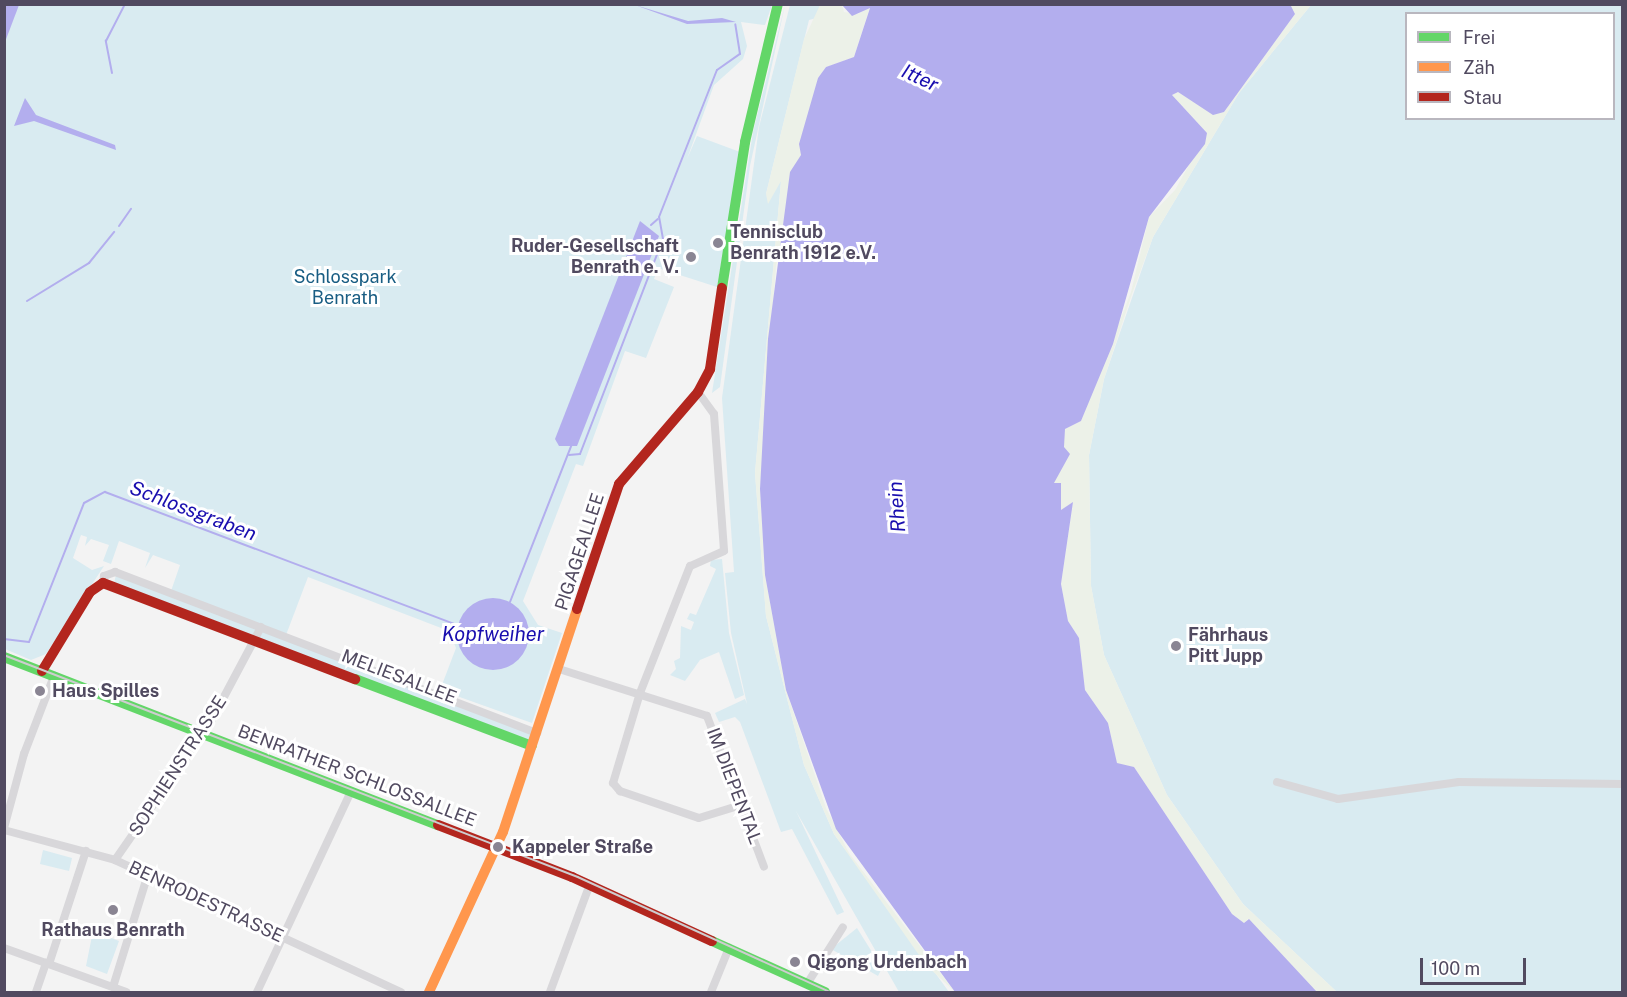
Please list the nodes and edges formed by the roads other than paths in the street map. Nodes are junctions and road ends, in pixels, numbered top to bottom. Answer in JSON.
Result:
{"nodes":[{"id":1,"x":778,"y":4,"type":"edge"},
{"id":2,"x":698,"y":392,"type":"junction"},
{"id":3,"x":103,"y":583,"type":"junction"},
{"id":4,"x":261,"y":627,"type":"junction"},
{"id":5,"x":254,"y":639,"type":"junction"},
{"id":6,"x":4,"y":657,"type":"edge"},
{"id":7,"x":559,"y":669,"type":"junction"},
{"id":8,"x":42,"y":671,"type":"junction"},
{"id":9,"x":54,"y":676,"type":"junction"},
{"id":10,"x":640,"y":693,"type":"junction"},
{"id":11,"x":537,"y":733,"type":"junction"},
{"id":12,"x":203,"y":734,"type":"junction"},
{"id":13,"x":532,"y":746,"type":"junction"},
{"id":14,"x":1277,"y":782,"type":"dead end"},
{"id":15,"x":1623,"y":784,"type":"edge"},
{"id":16,"x":351,"y":791,"type":"junction"},
{"id":17,"x":738,"y":806,"type":"junction"},
{"id":18,"x":4,"y":829,"type":"edge"},
{"id":19,"x":497,"y":847,"type":"junction"},
{"id":20,"x":86,"y":851,"type":"junction"},
{"id":21,"x":115,"y":860,"type":"junction"},
{"id":22,"x":764,"y":867,"type":"dead end"},
{"id":23,"x":148,"y":874,"type":"junction"},
{"id":24,"x":590,"y":884,"type":"junction"},
{"id":25,"x":843,"y":927,"type":"dead end"},
{"id":26,"x":280,"y":936,"type":"junction"},
{"id":27,"x":4,"y":948,"type":"edge"},
{"id":28,"x":729,"y":948,"type":"junction"},
{"id":29,"x":48,"y":964,"type":"junction"},
{"id":30,"x":807,"y":984,"type":"junction"},
{"id":31,"x":113,"y":987,"type":"junction"},
{"id":32,"x":36,"y":993,"type":"edge"},
{"id":33,"x":126,"y":993,"type":"edge"},
{"id":34,"x":257,"y":993,"type":"edge"},
{"id":35,"x":400,"y":993,"type":"edge"},
{"id":36,"x":429,"y":993,"type":"edge"},
{"id":37,"x":550,"y":993,"type":"edge"},
{"id":38,"x":711,"y":993,"type":"edge"},
{"id":39,"x":825,"y":993,"type":"edge"}],
"edges":[{"from":1,"to":2,"type":"street"},
{"from":2,"to":7,"type":"street","name":"PIGAGEALLEE"},
{"from":2,"to":10,"type":"street"},
{"from":3,"to":4,"type":"street","name":"MELIESALLEE"},
{"from":3,"to":5,"type":"street","name":"MELIESALLEE"},
{"from":3,"to":8,"type":"street","name":"MELIESALLEE"},
{"from":4,"to":5,"type":"street"},
{"from":4,"to":11,"type":"street","name":"MELIESALLEE"},
{"from":5,"to":12,"type":"street","name":"SOPHIENSTRASSE"},
{"from":5,"to":13,"type":"street","name":"MELIESALLEE"},
{"from":6,"to":8,"type":"street","name":"BENRATHER SCHLOSSALLEE"},
{"from":7,"to":10,"type":"street","name":"IM DIEPENTAL"},
{"from":7,"to":11,"type":"street","name":"PIGAGEALLEE"},
{"from":8,"to":9,"type":"street","name":"BENRATHER SCHLOSSALLEE"},
{"from":9,"to":12,"type":"street","name":"BENRATHER SCHLOSSALLEE"},
{"from":9,"to":18,"type":"street"},
{"from":10,"to":17,"type":"street","name":"IM DIEPENTAL"},
{"from":10,"to":17,"type":"street"},
{"from":11,"to":13,"type":"street","name":"PIGAGEALLEE"},
{"from":12,"to":16,"type":"street","name":"BENRATHER SCHLOSSALLEE"},
{"from":12,"to":21,"type":"street","name":"SOPHIENSTRASSE"},
{"from":13,"to":19,"type":"street","name":"PIGAGEALLEE"},
{"from":14,"to":15,"type":"street"},
{"from":16,"to":19,"type":"street","name":"BENRATHER SCHLOSSALLEE"},
{"from":16,"to":26,"type":"street"},
{"from":17,"to":22,"type":"street","name":"IM DIEPENTAL"},
{"from":18,"to":20,"type":"street","name":"BENRODESTRASSE"},
{"from":19,"to":24,"type":"street","name":"BENRATHER SCHLOSSALLEE"},
{"from":19,"to":36,"type":"street"},
{"from":20,"to":21,"type":"street","name":"BENRODESTRASSE"},
{"from":20,"to":29,"type":"street"},
{"from":21,"to":23,"type":"street","name":"BENRODESTRASSE"},
{"from":23,"to":26,"type":"street","name":"BENRODESTRASSE"},
{"from":23,"to":31,"type":"street"},
{"from":24,"to":28,"type":"street","name":"BENRATHER SCHLOSSALLEE"},
{"from":24,"to":37,"type":"street"},
{"from":25,"to":30,"type":"street"},
{"from":26,"to":34,"type":"street"},
{"from":26,"to":35,"type":"street","name":"BENRODESTRASSE"},
{"from":27,"to":29,"type":"street"},
{"from":28,"to":30,"type":"street","name":"BENRATHER SCHLOSSALLEE"},
{"from":28,"to":38,"type":"street"},
{"from":29,"to":31,"type":"street"},
{"from":29,"to":32,"type":"street"},
{"from":30,"to":39,"type":"street","name":"BENRATHER SCHLOSSALLEE"},
{"from":31,"to":33,"type":"street"}]}
